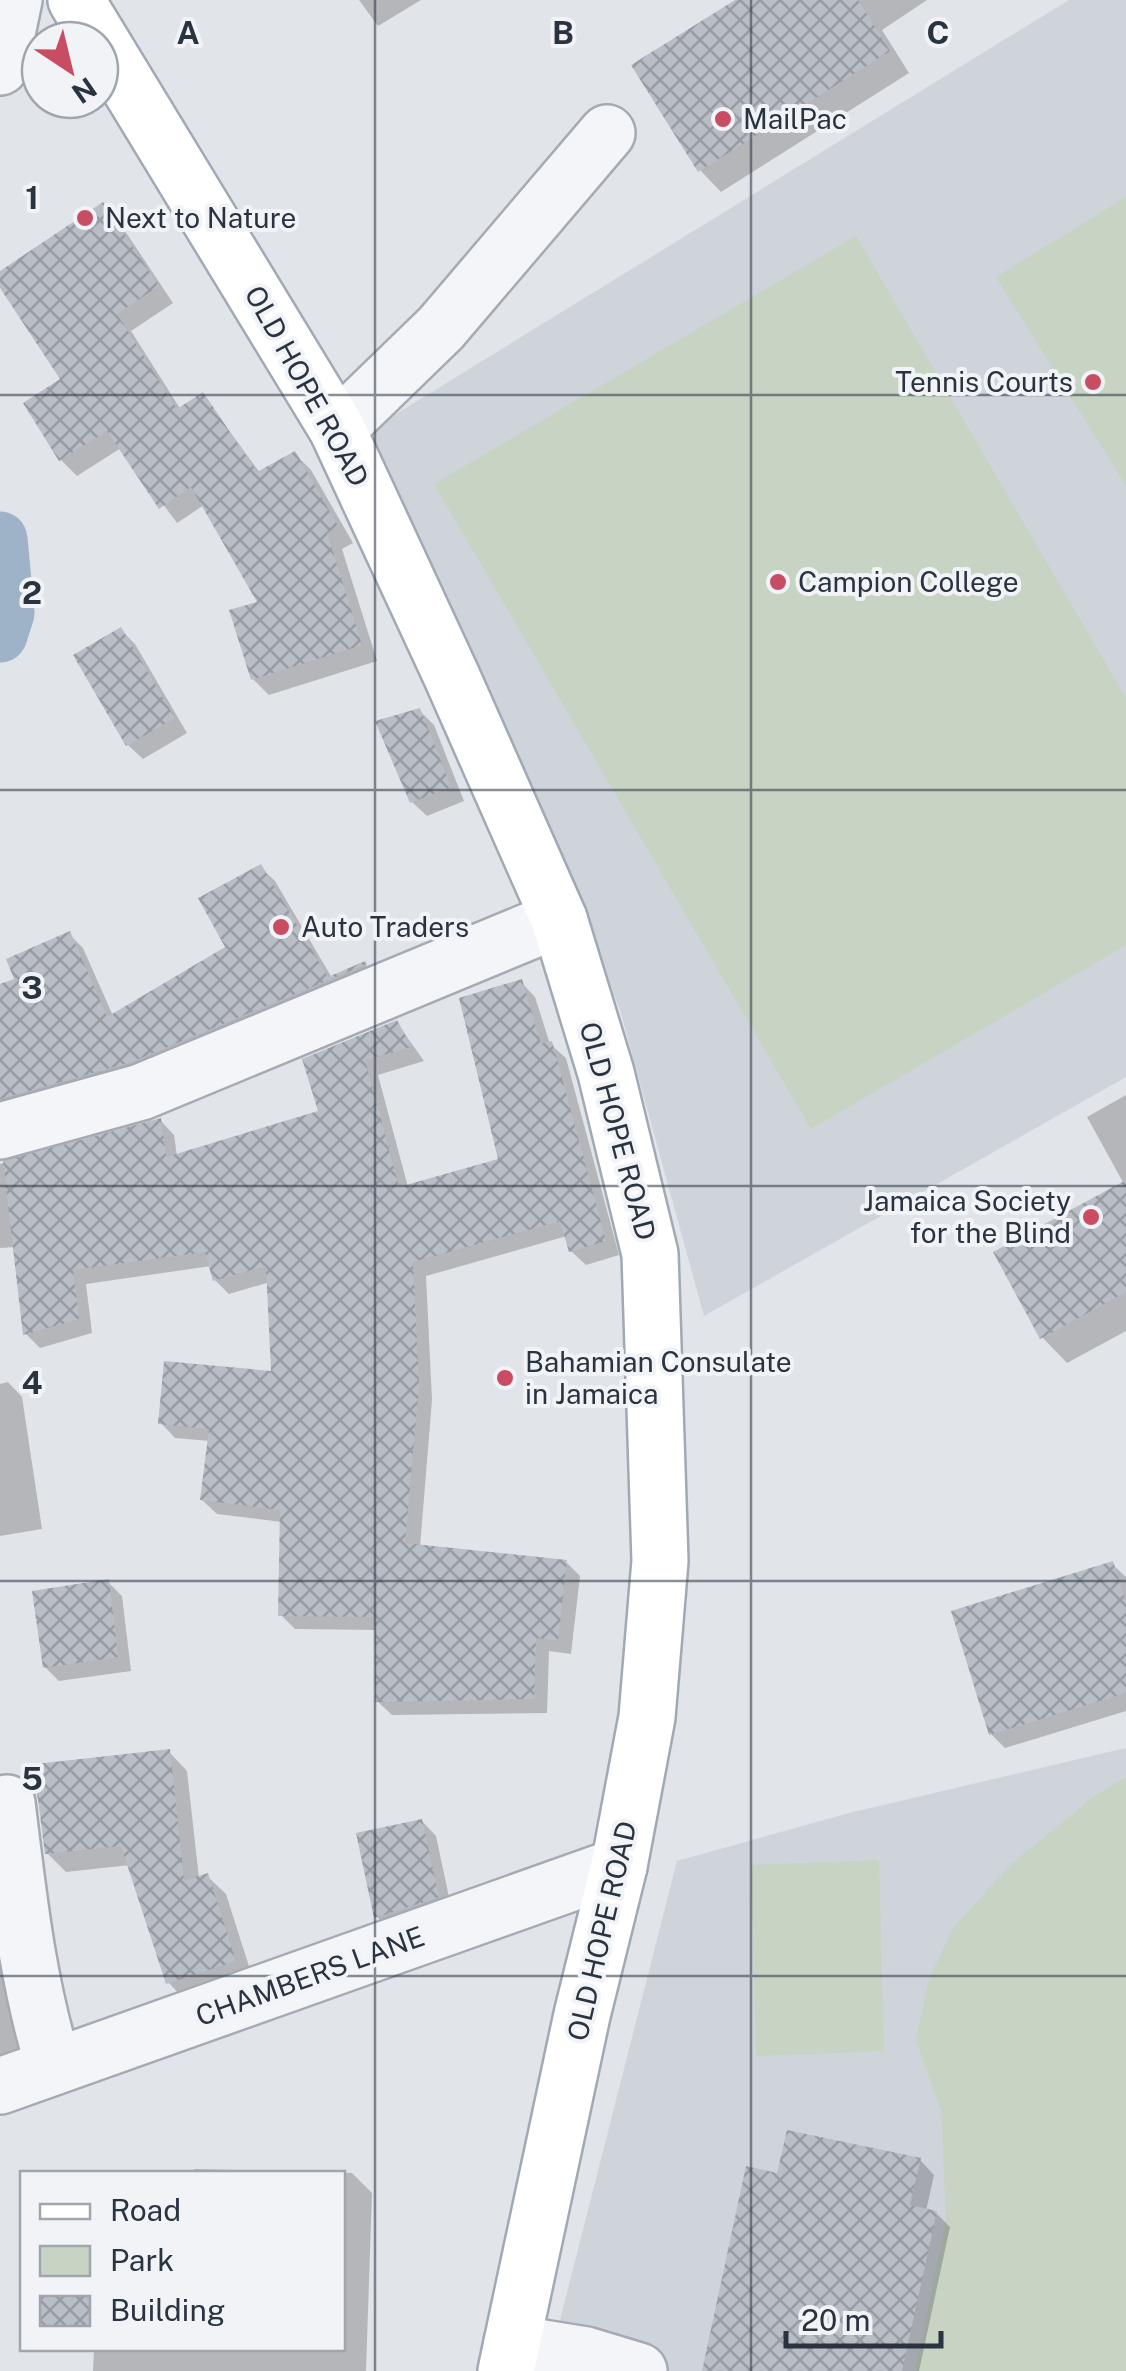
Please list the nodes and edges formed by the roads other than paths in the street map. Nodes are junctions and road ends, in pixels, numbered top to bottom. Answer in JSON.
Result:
{"nodes":[{"id":1,"x":14,"y":0,"type":"edge"},
{"id":2,"x":76,"y":0,"type":"edge"},
{"id":3,"x":0,"y":67,"type":"edge"},
{"id":4,"x":607,"y":132,"type":"dead end"},
{"id":5,"x":336,"y":429,"type":"junction"},
{"id":6,"x":559,"y":919,"type":"junction"},
{"id":7,"x":0,"y":1131,"type":"edge"},
{"id":8,"x":7,"y":1802,"type":"dead end"},
{"id":9,"x":619,"y":1866,"type":"junction"},
{"id":10,"x":54,"y":2068,"type":"junction"},
{"id":11,"x":0,"y":2086,"type":"edge"},
{"id":12,"x":509,"y":2357,"type":"edge"},
{"id":13,"x":639,"y":2371,"type":"edge"}],
"edges":[{"from":1,"to":3,"type":"street"},
{"from":2,"to":5,"type":"main road","name":"OLD HOPE ROAD"},
{"from":4,"to":5,"type":"street"},
{"from":5,"to":6,"type":"main road","name":"OLD HOPE ROAD"},
{"from":6,"to":7,"type":"street"},
{"from":6,"to":9,"type":"main road","name":"OLD HOPE ROAD"},
{"from":8,"to":10,"type":"street"},
{"from":9,"to":10,"type":"street","name":"CHAMBERS LANE"},
{"from":9,"to":12,"type":"main road","name":"OLD HOPE ROAD"},
{"from":10,"to":11,"type":"street","name":"CHAMBERS LANE"},
{"from":12,"to":13,"type":"street"}]}
